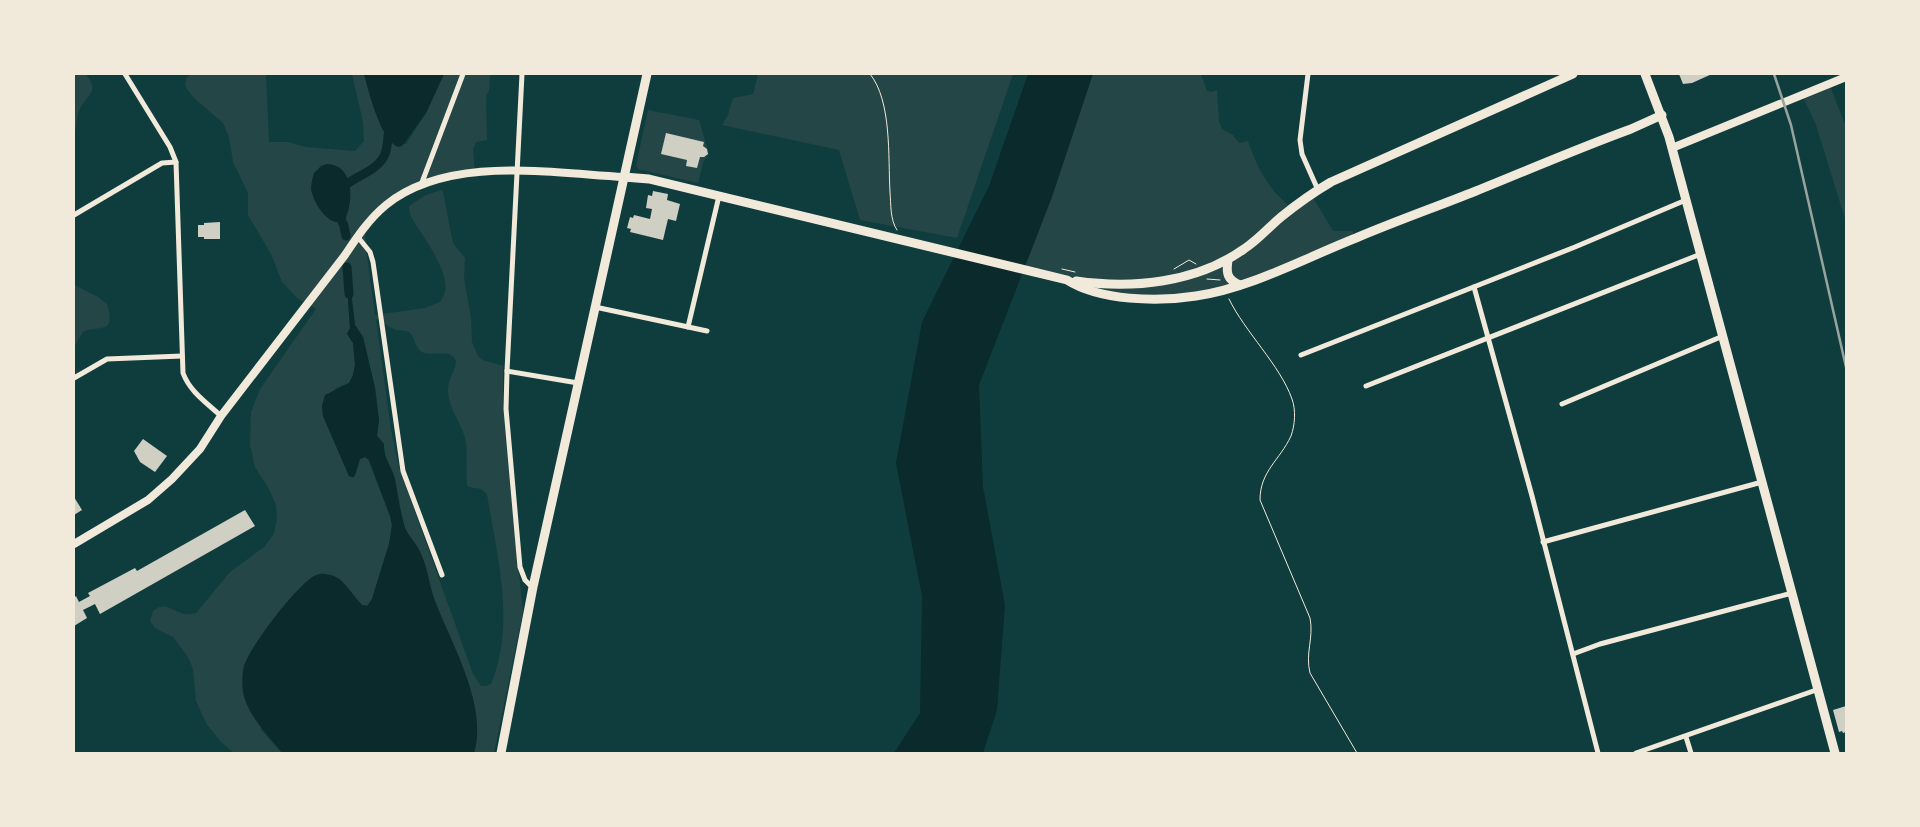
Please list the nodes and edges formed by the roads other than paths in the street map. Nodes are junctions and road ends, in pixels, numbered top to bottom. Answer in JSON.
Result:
{"nodes":[{"id":1,"x":126,"y":74,"type":"edge"},
{"id":2,"x":462,"y":74,"type":"edge"},
{"id":3,"x":522,"y":74,"type":"edge"},
{"id":4,"x":647,"y":74,"type":"edge"},
{"id":5,"x":1308,"y":74,"type":"edge"},
{"id":6,"x":1572,"y":74,"type":"edge"},
{"id":7,"x":1645,"y":74,"type":"edge"},
{"id":8,"x":1846,"y":77,"type":"edge"},
{"id":9,"x":1662,"y":115,"type":"junction"},
{"id":10,"x":1672,"y":148,"type":"junction"},
{"id":11,"x":176,"y":162,"type":"junction"},
{"id":12,"x":517,"y":171,"type":"junction"},
{"id":13,"x":624,"y":177,"type":"junction"},
{"id":14,"x":421,"y":185,"type":"junction"},
{"id":15,"x":1318,"y":190,"type":"junction"},
{"id":16,"x":719,"y":196,"type":"junction"},
{"id":17,"x":1687,"y":200,"type":"junction"},
{"id":18,"x":74,"y":215,"type":"edge"},
{"id":19,"x":357,"y":236,"type":"junction"},
{"id":20,"x":1701,"y":254,"type":"junction"},
{"id":21,"x":1228,"y":260,"type":"junction"},
{"id":22,"x":1068,"y":276,"type":"junction"},
{"id":23,"x":1159,"y":282,"type":"junction"},
{"id":24,"x":1240,"y":285,"type":"junction"},
{"id":25,"x":1474,"y":287,"type":"junction"},
{"id":26,"x":1152,"y":299,"type":"junction"},
{"id":27,"x":595,"y":307,"type":"junction"},
{"id":28,"x":688,"y":327,"type":"junction"},
{"id":29,"x":707,"y":331,"type":"dead end"},
{"id":30,"x":1723,"y":336,"type":"junction"},
{"id":31,"x":1487,"y":337,"type":"junction"},
{"id":32,"x":1301,"y":355,"type":"dead end"},
{"id":33,"x":182,"y":356,"type":"junction"},
{"id":34,"x":507,"y":371,"type":"junction"},
{"id":35,"x":74,"y":378,"type":"edge"},
{"id":36,"x":578,"y":383,"type":"junction"},
{"id":37,"x":1366,"y":386,"type":"dead end"},
{"id":38,"x":1562,"y":404,"type":"dead end"},
{"id":39,"x":221,"y":416,"type":"junction"},
{"id":40,"x":1762,"y":482,"type":"junction"},
{"id":41,"x":1543,"y":542,"type":"junction"},
{"id":42,"x":74,"y":544,"type":"edge"},
{"id":43,"x":442,"y":576,"type":"dead end"},
{"id":44,"x":533,"y":587,"type":"junction"},
{"id":45,"x":1792,"y":593,"type":"junction"},
{"id":46,"x":1573,"y":654,"type":"junction"},
{"id":47,"x":1819,"y":689,"type":"junction"},
{"id":48,"x":1686,"y":736,"type":"junction"},
{"id":49,"x":501,"y":753,"type":"edge"},
{"id":50,"x":1598,"y":753,"type":"edge"},
{"id":51,"x":1636,"y":753,"type":"edge"},
{"id":52,"x":1691,"y":753,"type":"edge"},
{"id":53,"x":1835,"y":753,"type":"edge"}],
"edges":[{"from":1,"to":11,"type":"street"},
{"from":2,"to":14,"type":"street"},
{"from":3,"to":12,"type":"street"},
{"from":4,"to":13,"type":"main road"},
{"from":5,"to":15,"type":"street"},
{"from":6,"to":15,"type":"main road"},
{"from":7,"to":9,"type":"main road"},
{"from":8,"to":10,"type":"main road"},
{"from":9,"to":10,"type":"main road"},
{"from":9,"to":24,"type":"main road"},
{"from":10,"to":17,"type":"main road"},
{"from":11,"to":18,"type":"street"},
{"from":11,"to":33,"type":"street"},
{"from":12,"to":13,"type":"main road"},
{"from":12,"to":14,"type":"main road"},
{"from":12,"to":34,"type":"street"},
{"from":13,"to":16,"type":"main road"},
{"from":13,"to":27,"type":"main road"},
{"from":14,"to":19,"type":"main road"},
{"from":15,"to":21,"type":"main road"},
{"from":16,"to":22,"type":"main road"},
{"from":16,"to":28,"type":"street"},
{"from":17,"to":20,"type":"main road"},
{"from":17,"to":25,"type":"street"},
{"from":19,"to":39,"type":"main road"},
{"from":19,"to":43,"type":"street"},
{"from":20,"to":30,"type":"main road"},
{"from":20,"to":31,"type":"street"},
{"from":21,"to":23,"type":"main road"},
{"from":21,"to":24,"type":"main road"},
{"from":22,"to":23,"type":"main road"},
{"from":22,"to":26,"type":"main road"},
{"from":23,"to":26,"type":"main road"},
{"from":24,"to":26,"type":"main road"},
{"from":25,"to":31,"type":"street"},
{"from":25,"to":32,"type":"street"},
{"from":27,"to":28,"type":"street"},
{"from":27,"to":36,"type":"main road"},
{"from":28,"to":29,"type":"street"},
{"from":30,"to":38,"type":"street"},
{"from":30,"to":40,"type":"main road"},
{"from":31,"to":37,"type":"street"},
{"from":31,"to":41,"type":"street"},
{"from":33,"to":35,"type":"street"},
{"from":33,"to":39,"type":"street"},
{"from":34,"to":36,"type":"street"},
{"from":34,"to":44,"type":"street"},
{"from":36,"to":44,"type":"main road"},
{"from":39,"to":42,"type":"main road"},
{"from":40,"to":41,"type":"street"},
{"from":40,"to":45,"type":"main road"},
{"from":41,"to":46,"type":"street"},
{"from":44,"to":49,"type":"main road"},
{"from":45,"to":46,"type":"street"},
{"from":45,"to":47,"type":"main road"},
{"from":46,"to":50,"type":"street"},
{"from":47,"to":48,"type":"street"},
{"from":47,"to":53,"type":"main road"},
{"from":48,"to":51,"type":"street"},
{"from":48,"to":52,"type":"street"}]}
